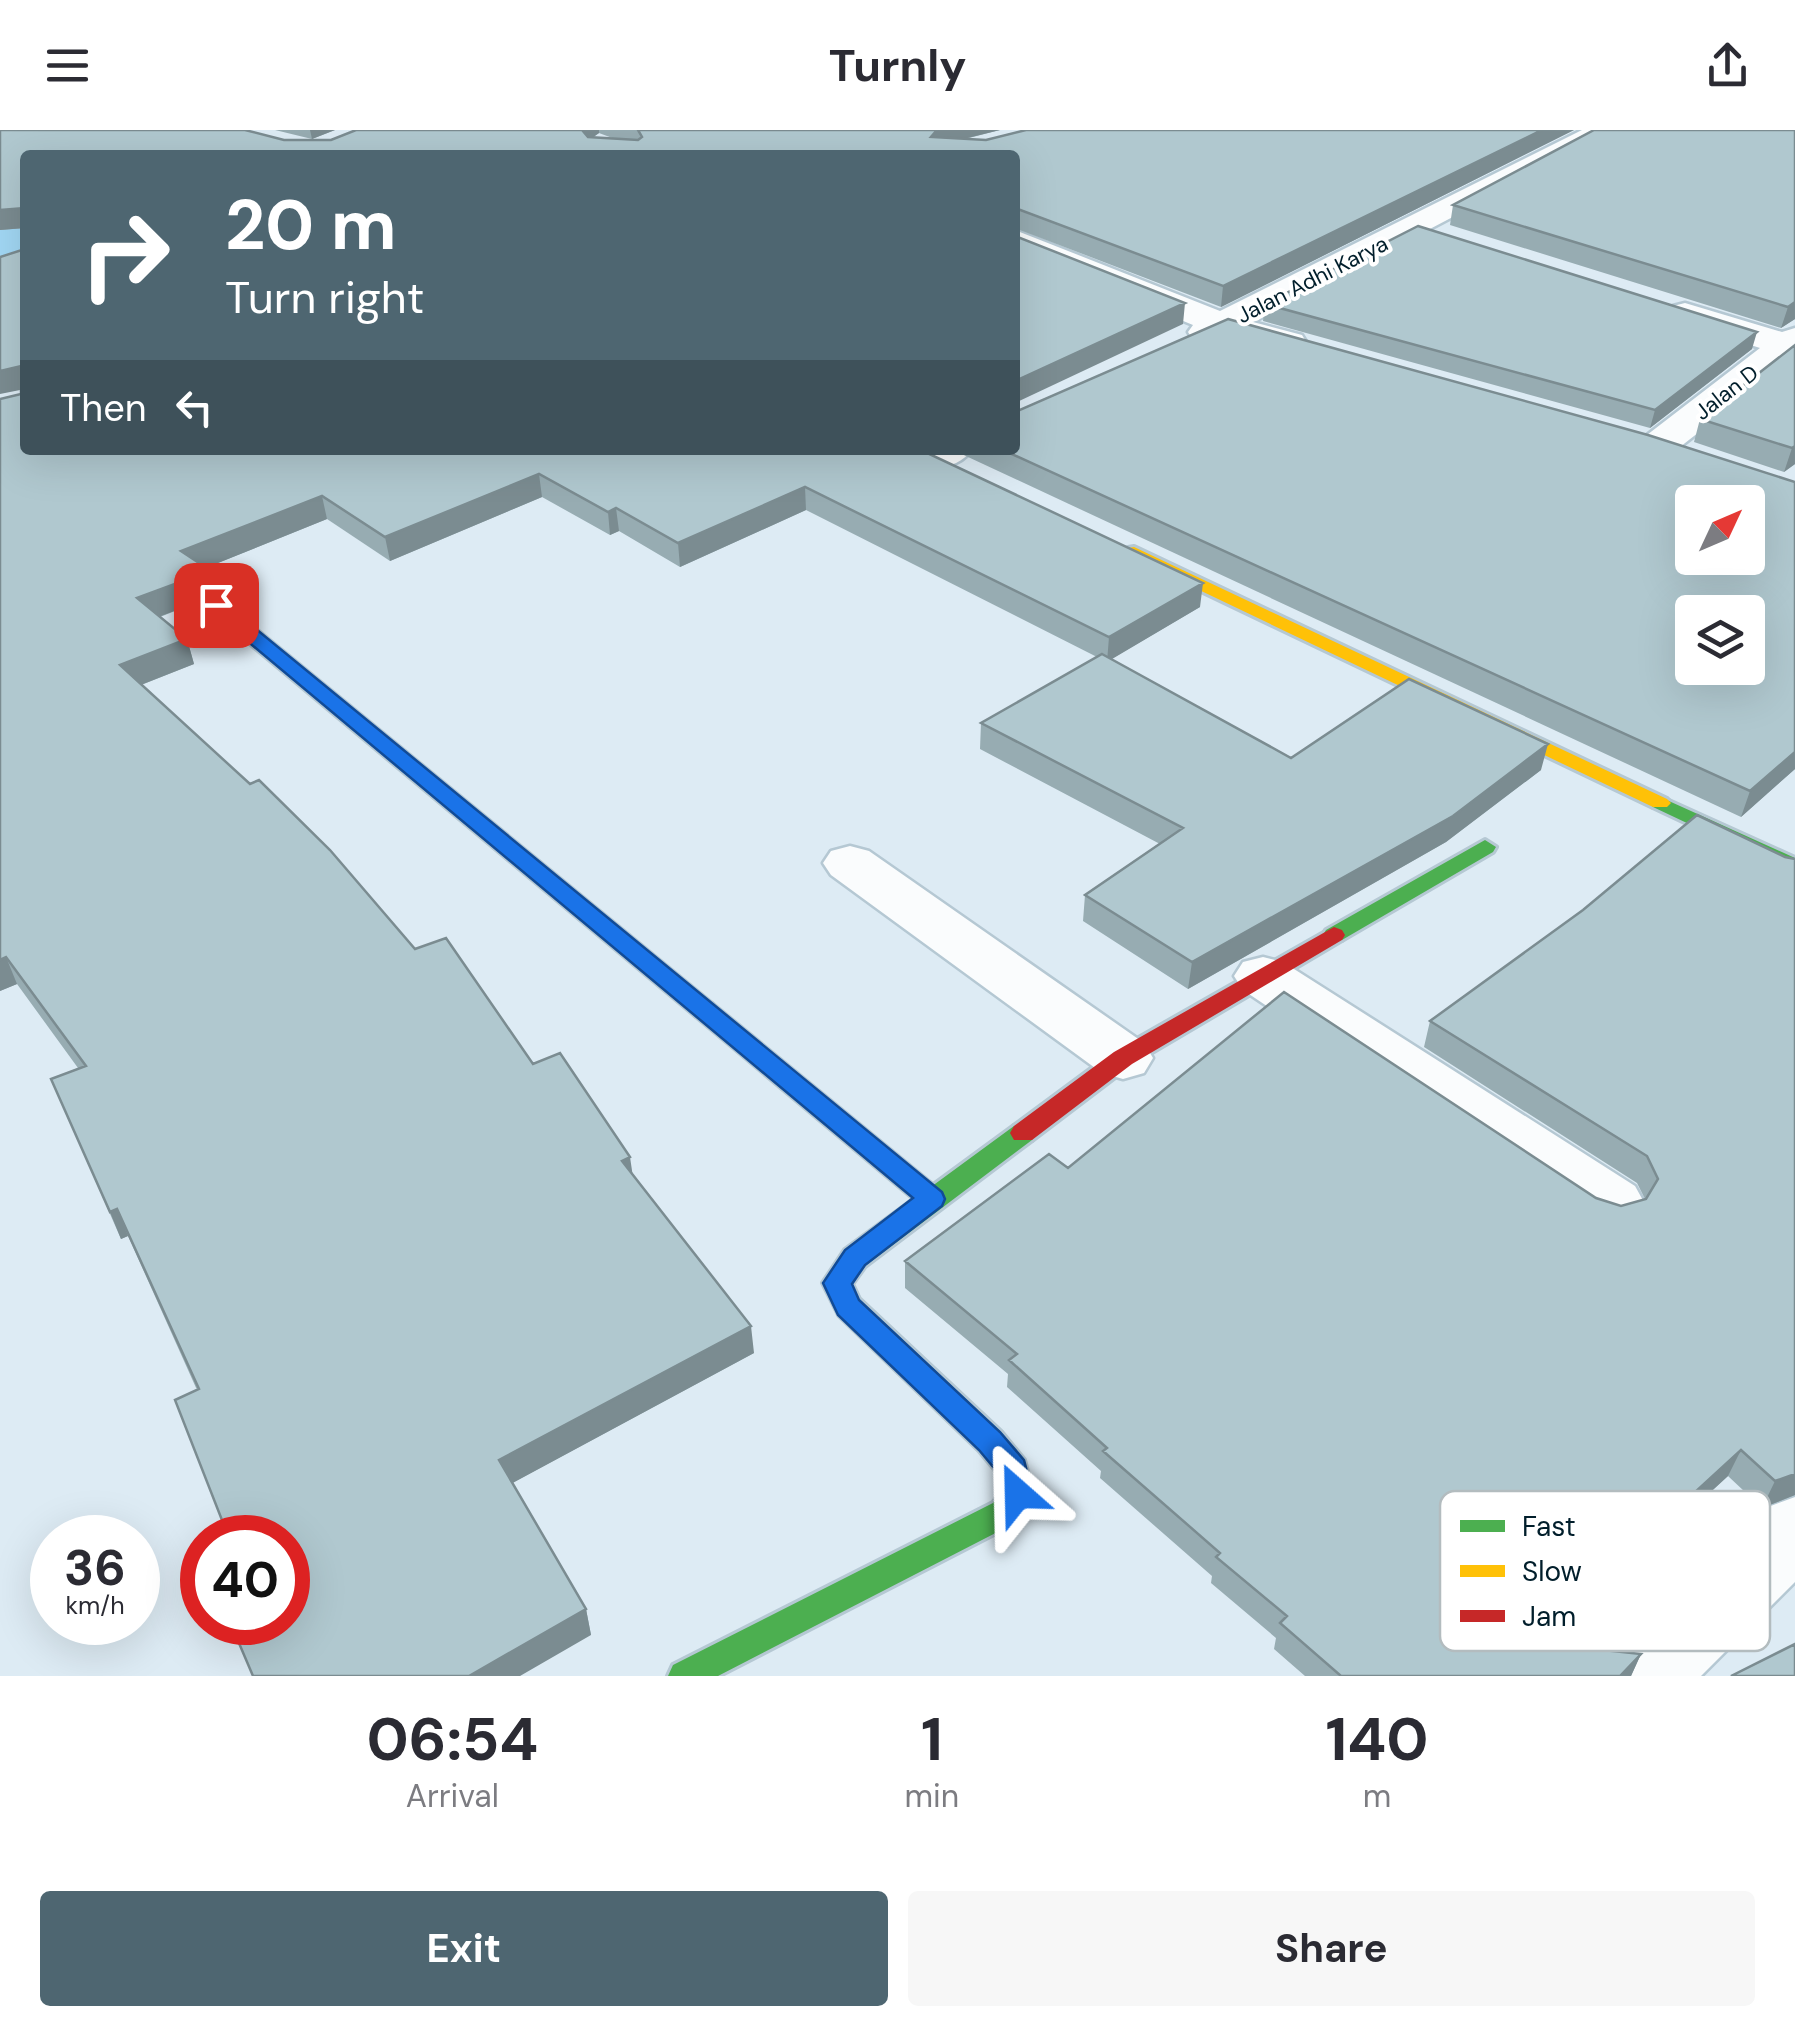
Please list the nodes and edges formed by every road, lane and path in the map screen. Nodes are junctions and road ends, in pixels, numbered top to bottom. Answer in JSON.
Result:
{"nodes":[{"id":1,"x":1604,"y":130,"type":"edge"},
{"id":2,"x":1415,"y":228,"type":"junction"},
{"id":3,"x":1020,"y":242,"type":"edge"},
{"id":4,"x":1466,"y":243,"type":"edge"},
{"id":5,"x":1650,"y":301,"type":"edge"},
{"id":6,"x":1222,"y":324,"type":"junction"},
{"id":7,"x":1791,"y":342,"type":"edge"},
{"id":8,"x":1170,"y":348,"type":"edge"},
{"id":9,"x":1317,"y":350,"type":"edge"},
{"id":10,"x":1619,"y":435,"type":"edge"},
{"id":11,"x":1657,"y":446,"type":"junction"},
{"id":12,"x":1704,"y":461,"type":"edge"},
{"id":13,"x":1113,"y":542,"type":"edge"},
{"id":14,"x":216,"y":605,"type":"dead end"},
{"id":15,"x":1485,"y":848,"type":"dead end"},
{"id":16,"x":850,"y":862,"type":"dead end"},
{"id":17,"x":1795,"y":867,"type":"edge"},
{"id":18,"x":1263,"y":976,"type":"junction"},
{"id":19,"x":1123,"y":1058,"type":"junction"},
{"id":20,"x":932,"y":1199,"type":"junction"},
{"id":21,"x":1612,"y":1204,"type":"edge"},
{"id":22,"x":1795,"y":1531,"type":"edge"},
{"id":23,"x":1770,"y":1555,"type":"edge"},
{"id":24,"x":1671,"y":1651,"type":"edge"},
{"id":25,"x":685,"y":1676,"type":"edge"},
{"id":26,"x":1645,"y":1676,"type":"edge"}],
"edges":[{"from":1,"to":2,"type":"street","name":"Jalan Adhi Karya"},
{"from":2,"to":4,"type":"street"},
{"from":2,"to":6,"type":"street","name":"Jalan Adhi Karya"},
{"from":3,"to":6,"type":"street"},
{"from":5,"to":7,"type":"street"},
{"from":6,"to":8,"type":"street","name":"Jalan Adhi Karya"},
{"from":6,"to":9,"type":"street"},
{"from":7,"to":11,"type":"street","name":"Jalan D"},
{"from":10,"to":11,"type":"street"},
{"from":11,"to":12,"type":"street"},
{"from":13,"to":17,"type":"street"},
{"from":14,"to":20,"type":"street"},
{"from":15,"to":18,"type":"street"},
{"from":16,"to":19,"type":"street"},
{"from":18,"to":19,"type":"street"},
{"from":18,"to":21,"type":"street"},
{"from":19,"to":20,"type":"street"},
{"from":20,"to":25,"type":"street"},
{"from":22,"to":23,"type":"street"},
{"from":24,"to":26,"type":"street"}]}
